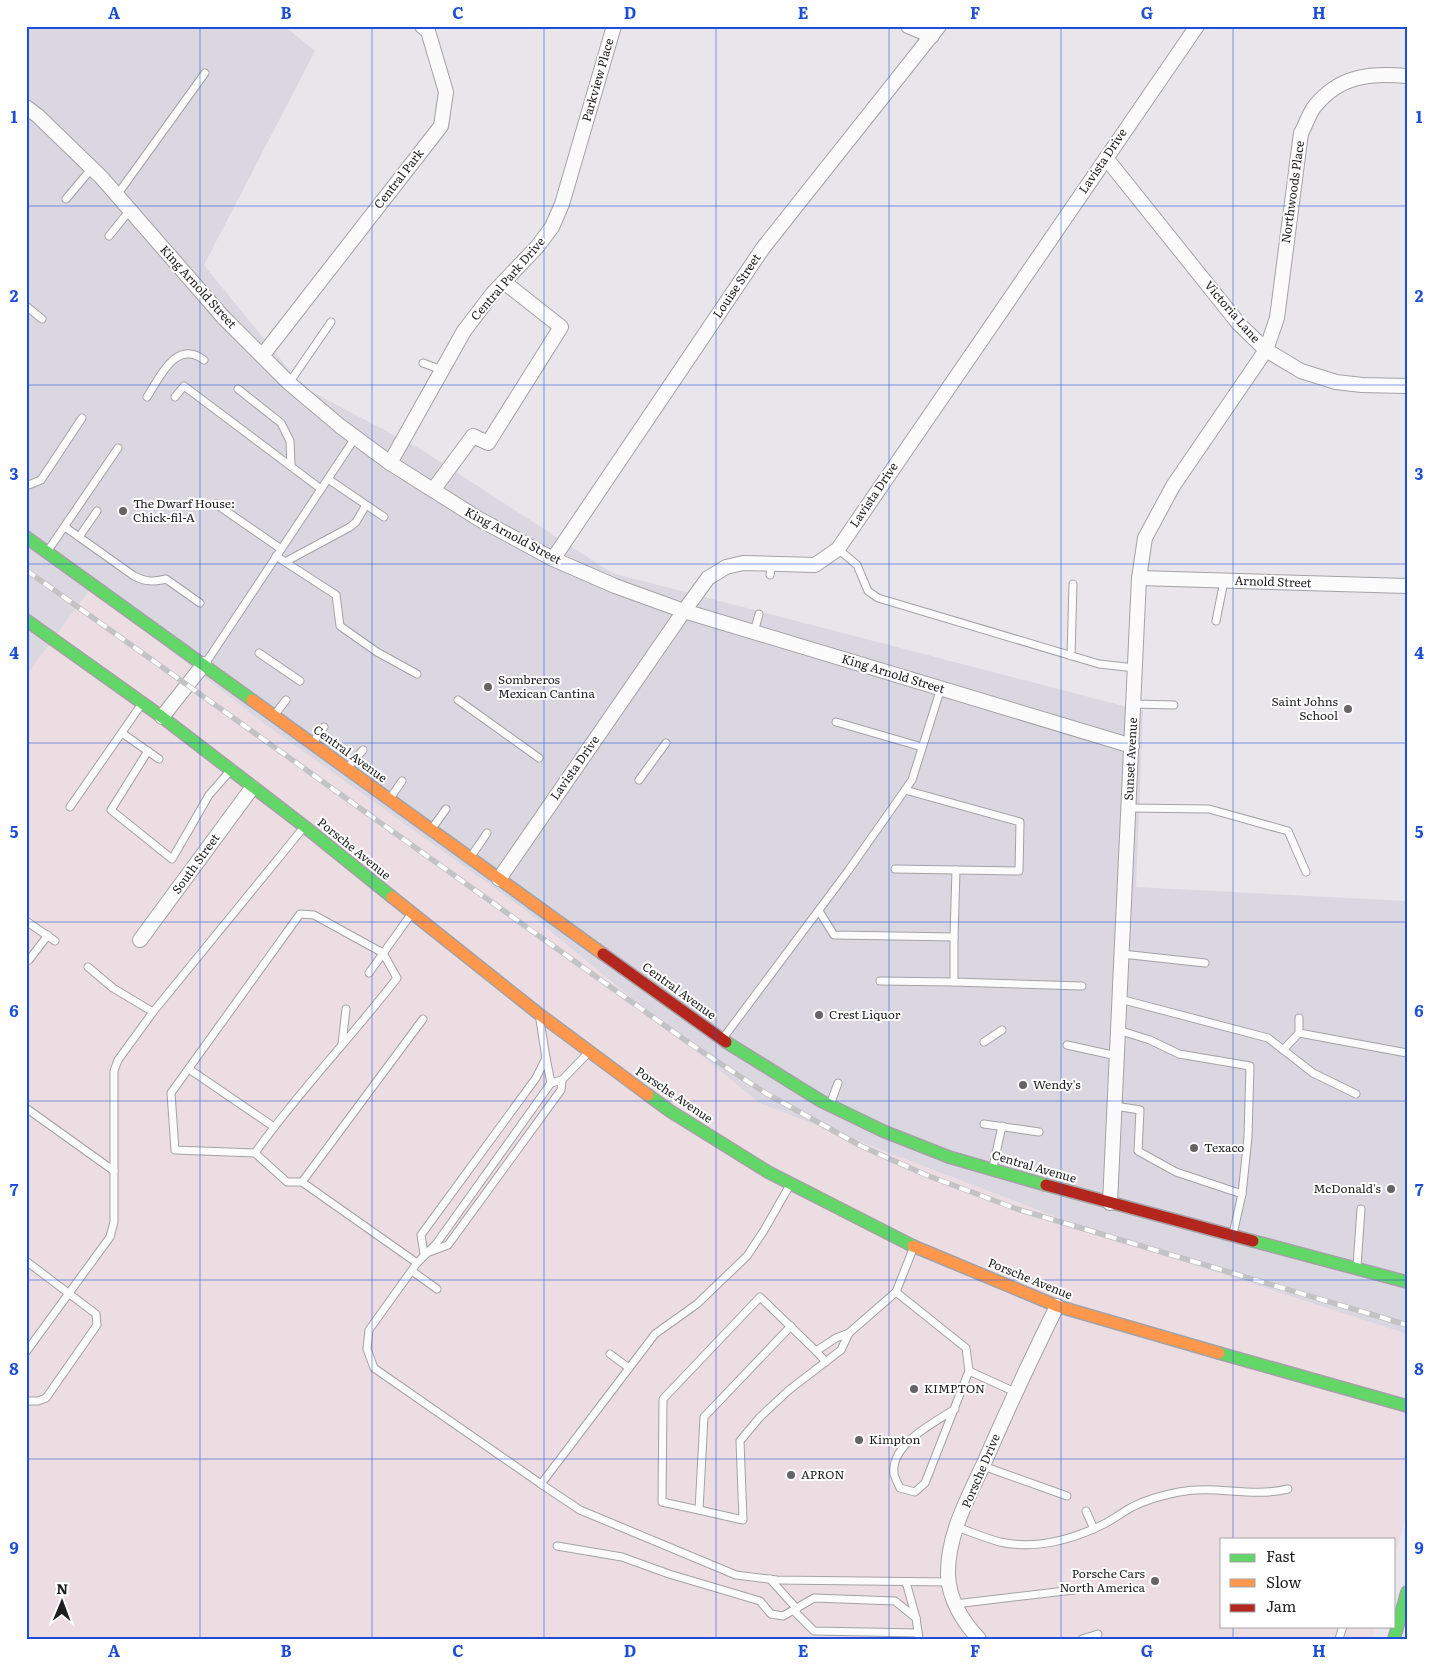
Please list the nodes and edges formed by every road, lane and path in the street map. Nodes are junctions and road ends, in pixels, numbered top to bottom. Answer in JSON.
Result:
{"nodes":[{"id":1,"x":422,"y":26,"type":"edge"},
{"id":2,"x":614,"y":26,"type":"edge"},
{"id":3,"x":908,"y":26,"type":"edge"},
{"id":4,"x":1196,"y":26,"type":"edge"},
{"id":5,"x":936,"y":31,"type":"edge"},
{"id":6,"x":205,"y":73,"type":"dead end"},
{"id":7,"x":1407,"y":76,"type":"edge"},
{"id":8,"x":26,"y":107,"type":"edge"},
{"id":9,"x":1106,"y":158,"type":"junction"},
{"id":10,"x":92,"y":168,"type":"junction"},
{"id":11,"x":117,"y":195,"type":"junction"},
{"id":12,"x":565,"y":195,"type":"joint"},
{"id":13,"x":66,"y":199,"type":"dead end"},
{"id":14,"x":130,"y":210,"type":"junction"},
{"id":15,"x":109,"y":236,"type":"dead end"},
{"id":16,"x":504,"y":282,"type":"junction"},
{"id":17,"x":26,"y":306,"type":"edge"},
{"id":18,"x":42,"y":319,"type":"dead end"},
{"id":19,"x":332,"y":322,"type":"dead end"},
{"id":20,"x":1266,"y":350,"type":"junction"},
{"id":21,"x":262,"y":356,"type":"junction"},
{"id":22,"x":204,"y":360,"type":"dead end"},
{"id":23,"x":423,"y":363,"type":"dead end"},
{"id":24,"x":442,"y":370,"type":"junction"},
{"id":25,"x":289,"y":383,"type":"junction"},
{"id":26,"x":1407,"y":386,"type":"edge"},
{"id":27,"x":238,"y":389,"type":"dead end"},
{"id":28,"x":147,"y":397,"type":"dead end"},
{"id":29,"x":175,"y":397,"type":"dead end"},
{"id":30,"x":82,"y":418,"type":"dead end"},
{"id":31,"x":356,"y":438,"type":"junction"},
{"id":32,"x":118,"y":448,"type":"dead end"},
{"id":33,"x":390,"y":463,"type":"junction"},
{"id":34,"x":291,"y":466,"type":"junction"},
{"id":35,"x":328,"y":479,"type":"junction"},
{"id":36,"x":26,"y":486,"type":"edge"},
{"id":37,"x":321,"y":490,"type":"junction"},
{"id":38,"x":433,"y":490,"type":"junction"},
{"id":39,"x":216,"y":504,"type":"dead end"},
{"id":40,"x":366,"y":505,"type":"junction"},
{"id":41,"x":97,"y":511,"type":"dead end"},
{"id":42,"x":384,"y":517,"type":"dead end"},
{"id":43,"x":65,"y":526,"type":"junction"},
{"id":44,"x":26,"y":537,"type":"edge"},
{"id":45,"x":79,"y":537,"type":"junction"},
{"id":46,"x":281,"y":549,"type":"junction"},
{"id":47,"x":838,"y":549,"type":"junction"},
{"id":48,"x":47,"y":552,"type":"junction"},
{"id":49,"x":276,"y":556,"type":"junction"},
{"id":50,"x":553,"y":559,"type":"junction"},
{"id":51,"x":285,"y":562,"type":"junction"},
{"id":52,"x":1139,"y":578,"type":"junction"},
{"id":53,"x":1224,"y":581,"type":"junction"},
{"id":54,"x":1073,"y":584,"type":"dead end"},
{"id":55,"x":1407,"y":586,"type":"edge"},
{"id":56,"x":200,"y":603,"type":"dead end"},
{"id":57,"x":684,"y":611,"type":"junction"},
{"id":58,"x":759,"y":614,"type":"dead end"},
{"id":59,"x":26,"y":620,"type":"edge"},
{"id":60,"x":1216,"y":621,"type":"dead end"},
{"id":61,"x":754,"y":632,"type":"junction"},
{"id":62,"x":259,"y":653,"type":"dead end"},
{"id":63,"x":1071,"y":656,"type":"junction"},
{"id":64,"x":204,"y":664,"type":"junction"},
{"id":65,"x":1135,"y":668,"type":"junction"},
{"id":66,"x":417,"y":674,"type":"dead end"},
{"id":67,"x":300,"y":681,"type":"dead end"},
{"id":68,"x":941,"y":688,"type":"junction"},
{"id":69,"x":286,"y":700,"type":"dead end"},
{"id":70,"x":458,"y":700,"type":"dead end"},
{"id":71,"x":142,"y":703,"type":"junction"},
{"id":72,"x":1133,"y":704,"type":"junction"},
{"id":73,"x":1174,"y":705,"type":"dead end"},
{"id":74,"x":274,"y":715,"type":"junction"},
{"id":75,"x":162,"y":717,"type":"junction"},
{"id":76,"x":836,"y":722,"type":"dead end"},
{"id":77,"x":324,"y":727,"type":"dead end"},
{"id":78,"x":122,"y":732,"type":"junction"},
{"id":79,"x":666,"y":742,"type":"dead end"},
{"id":80,"x":312,"y":743,"type":"junction"},
{"id":81,"x":1132,"y":746,"type":"junction"},
{"id":82,"x":922,"y":747,"type":"junction"},
{"id":83,"x":363,"y":750,"type":"dead end"},
{"id":84,"x":148,"y":751,"type":"junction"},
{"id":85,"x":540,"y":758,"type":"dead end"},
{"id":86,"x":159,"y":759,"type":"dead end"},
{"id":87,"x":347,"y":768,"type":"junction"},
{"id":88,"x":230,"y":771,"type":"junction"},
{"id":89,"x":639,"y":780,"type":"dead end"},
{"id":90,"x":402,"y":782,"type":"dead end"},
{"id":91,"x":252,"y":788,"type":"junction"},
{"id":92,"x":904,"y":790,"type":"junction"},
{"id":93,"x":390,"y":799,"type":"junction"},
{"id":94,"x":70,"y":807,"type":"dead end"},
{"id":95,"x":1128,"y":808,"type":"junction"},
{"id":96,"x":446,"y":809,"type":"dead end"},
{"id":97,"x":304,"y":826,"type":"junction"},
{"id":98,"x":432,"y":830,"type":"junction"},
{"id":99,"x":487,"y":833,"type":"dead end"},
{"id":100,"x":470,"y":857,"type":"junction"},
{"id":101,"x":895,"y":869,"type":"dead end"},
{"id":102,"x":956,"y":870,"type":"junction"},
{"id":103,"x":1306,"y":872,"type":"dead end"},
{"id":104,"x":499,"y":878,"type":"junction"},
{"id":105,"x":819,"y":911,"type":"junction"},
{"id":106,"x":412,"y":913,"type":"junction"},
{"id":107,"x":26,"y":921,"type":"edge"},
{"id":108,"x":48,"y":935,"type":"junction"},
{"id":109,"x":954,"y":938,"type":"junction"},
{"id":110,"x":140,"y":940,"type":"dead end"},
{"id":111,"x":55,"y":941,"type":"dead end"},
{"id":112,"x":383,"y":953,"type":"junction"},
{"id":113,"x":1122,"y":954,"type":"junction"},
{"id":114,"x":27,"y":960,"type":"edge"},
{"id":115,"x":1205,"y":962,"type":"dead end"},
{"id":116,"x":88,"y":967,"type":"dead end"},
{"id":117,"x":369,"y":973,"type":"dead end"},
{"id":118,"x":880,"y":981,"type":"dead end"},
{"id":119,"x":954,"y":982,"type":"junction"},
{"id":120,"x":1082,"y":986,"type":"dead end"},
{"id":121,"x":1120,"y":999,"type":"junction"},
{"id":122,"x":346,"y":1009,"type":"dead end"},
{"id":123,"x":153,"y":1012,"type":"junction"},
{"id":124,"x":539,"y":1014,"type":"junction"},
{"id":125,"x":1300,"y":1018,"type":"dead end"},
{"id":126,"x":422,"y":1019,"type":"dead end"},
{"id":127,"x":1002,"y":1030,"type":"dead end"},
{"id":128,"x":1118,"y":1030,"type":"junction"},
{"id":129,"x":1299,"y":1033,"type":"junction"},
{"id":130,"x":722,"y":1039,"type":"junction"},
{"id":131,"x":984,"y":1042,"type":"dead end"},
{"id":132,"x":342,"y":1044,"type":"junction"},
{"id":133,"x":1068,"y":1045,"type":"dead end"},
{"id":134,"x":1283,"y":1050,"type":"junction"},
{"id":135,"x":589,"y":1052,"type":"junction"},
{"id":136,"x":1407,"y":1053,"type":"edge"},
{"id":137,"x":1117,"y":1056,"type":"junction"},
{"id":138,"x":546,"y":1058,"type":"junction"},
{"id":139,"x":189,"y":1069,"type":"junction"},
{"id":140,"x":562,"y":1080,"type":"junction"},
{"id":141,"x":838,"y":1082,"type":"dead end"},
{"id":142,"x":551,"y":1083,"type":"junction"},
{"id":143,"x":1356,"y":1094,"type":"dead end"},
{"id":144,"x":830,"y":1105,"type":"junction"},
{"id":145,"x":1115,"y":1106,"type":"junction"},
{"id":146,"x":26,"y":1108,"type":"edge"},
{"id":147,"x":984,"y":1124,"type":"dead end"},
{"id":148,"x":1002,"y":1126,"type":"junction"},
{"id":149,"x":274,"y":1127,"type":"junction"},
{"id":150,"x":1039,"y":1132,"type":"dead end"},
{"id":151,"x":255,"y":1154,"type":"junction"},
{"id":152,"x":993,"y":1170,"type":"junction"},
{"id":153,"x":114,"y":1171,"type":"junction"},
{"id":154,"x":302,"y":1182,"type":"junction"},
{"id":155,"x":790,"y":1184,"type":"junction"},
{"id":156,"x":1242,"y":1194,"type":"junction"},
{"id":157,"x":1110,"y":1203,"type":"junction"},
{"id":158,"x":1360,"y":1209,"type":"dead end"},
{"id":159,"x":1233,"y":1236,"type":"junction"},
{"id":160,"x":914,"y":1247,"type":"junction"},
{"id":161,"x":424,"y":1254,"type":"junction"},
{"id":162,"x":26,"y":1261,"type":"edge"},
{"id":163,"x":417,"y":1263,"type":"junction"},
{"id":164,"x":1357,"y":1268,"type":"junction"},
{"id":165,"x":412,"y":1271,"type":"junction"},
{"id":166,"x":1407,"y":1282,"type":"edge"},
{"id":167,"x":437,"y":1289,"type":"dead end"},
{"id":168,"x":69,"y":1292,"type":"junction"},
{"id":169,"x":896,"y":1292,"type":"junction"},
{"id":170,"x":1057,"y":1306,"type":"junction"},
{"id":171,"x":791,"y":1326,"type":"junction"},
{"id":172,"x":849,"y":1333,"type":"junction"},
{"id":173,"x":816,"y":1351,"type":"junction"},
{"id":174,"x":26,"y":1352,"type":"edge"},
{"id":175,"x":610,"y":1354,"type":"dead end"},
{"id":176,"x":826,"y":1362,"type":"junction"},
{"id":177,"x":629,"y":1368,"type":"junction"},
{"id":178,"x":969,"y":1371,"type":"junction"},
{"id":179,"x":1015,"y":1392,"type":"junction"},
{"id":180,"x":26,"y":1401,"type":"edge"},
{"id":181,"x":1407,"y":1406,"type":"edge"},
{"id":182,"x":955,"y":1409,"type":"junction"},
{"id":183,"x":983,"y":1466,"type":"junction"},
{"id":184,"x":541,"y":1484,"type":"junction"},
{"id":185,"x":1288,"y":1489,"type":"dead end"},
{"id":186,"x":1067,"y":1496,"type":"dead end"},
{"id":187,"x":699,"y":1510,"type":"junction"},
{"id":188,"x":1086,"y":1511,"type":"dead end"},
{"id":189,"x":957,"y":1527,"type":"junction"},
{"id":190,"x":1094,"y":1529,"type":"junction"},
{"id":191,"x":558,"y":1546,"type":"dead end"},
{"id":192,"x":770,"y":1579,"type":"junction"},
{"id":193,"x":906,"y":1582,"type":"junction"},
{"id":194,"x":949,"y":1582,"type":"junction"},
{"id":195,"x":1074,"y":1590,"type":"dead end"},
{"id":196,"x":1407,"y":1592,"type":"edge"},
{"id":197,"x":955,"y":1604,"type":"junction"},
{"id":198,"x":795,"y":1610,"type":"junction"},
{"id":199,"x":916,"y":1618,"type":"junction"},
{"id":200,"x":1098,"y":1634,"type":"dead end"},
{"id":201,"x":918,"y":1636,"type":"edge"},
{"id":202,"x":910,"y":1639,"type":"edge"},
{"id":203,"x":979,"y":1639,"type":"edge"},
{"id":204,"x":1082,"y":1639,"type":"edge"},
{"id":205,"x":1394,"y":1639,"type":"edge"}],
"edges":[{"from":1,"to":21,"type":"street","name":"Central Park"},
{"from":2,"to":12,"type":"street","name":"Parkview Place"},
{"from":3,"to":5,"type":"street"},
{"from":4,"to":9,"type":"street","name":"Lavista Drive"},
{"from":5,"to":50,"type":"street","name":"Louise Street"},
{"from":6,"to":11,"type":"lane"},
{"from":7,"to":20,"type":"street","name":"Northwoods Place"},
{"from":8,"to":10,"type":"street","name":"King Arnold Street"},
{"from":9,"to":20,"type":"street","name":"Victoria Lane"},
{"from":9,"to":47,"type":"street","name":"Lavista Drive"},
{"from":10,"to":11,"type":"street","name":"King Arnold Street"},
{"from":10,"to":13,"type":"lane"},
{"from":11,"to":14,"type":"street","name":"King Arnold Street"},
{"from":12,"to":16,"type":"street","name":"Central Park Drive"},
{"from":14,"to":15,"type":"lane"},
{"from":14,"to":21,"type":"street","name":"King Arnold Street"},
{"from":16,"to":24,"type":"street","name":"Central Park Drive"},
{"from":16,"to":38,"type":"street"},
{"from":17,"to":18,"type":"lane"},
{"from":19,"to":25,"type":"lane"},
{"from":20,"to":26,"type":"street","name":"Victoria Lane"},
{"from":20,"to":52,"type":"street","name":"Sunset Avenue"},
{"from":21,"to":25,"type":"street","name":"King Arnold Street"},
{"from":22,"to":28,"type":"lane"},
{"from":23,"to":24,"type":"lane"},
{"from":24,"to":33,"type":"street","name":"Central Park Drive"},
{"from":25,"to":31,"type":"street","name":"King Arnold Street"},
{"from":27,"to":34,"type":"lane"},
{"from":29,"to":34,"type":"lane"},
{"from":30,"to":36,"type":"lane"},
{"from":31,"to":33,"type":"street","name":"King Arnold Street"},
{"from":31,"to":35,"type":"lane"},
{"from":32,"to":43,"type":"lane"},
{"from":33,"to":38,"type":"street","name":"King Arnold Street"},
{"from":34,"to":37,"type":"lane"},
{"from":35,"to":37,"type":"lane"},
{"from":35,"to":40,"type":"lane"},
{"from":37,"to":46,"type":"lane"},
{"from":38,"to":50,"type":"street","name":"King Arnold Street"},
{"from":39,"to":46,"type":"lane"},
{"from":40,"to":42,"type":"lane"},
{"from":40,"to":51,"type":"lane"},
{"from":41,"to":45,"type":"lane"},
{"from":43,"to":45,"type":"lane"},
{"from":43,"to":48,"type":"lane"},
{"from":44,"to":48,"type":"main road","name":"Central Avenue"},
{"from":45,"to":56,"type":"lane"},
{"from":46,"to":49,"type":"lane"},
{"from":47,"to":57,"type":"street","name":"Lavista Drive"},
{"from":47,"to":63,"type":"lane"},
{"from":48,"to":64,"type":"main road","name":"Central Avenue"},
{"from":49,"to":51,"type":"lane"},
{"from":49,"to":64,"type":"lane"},
{"from":50,"to":57,"type":"street","name":"King Arnold Street"},
{"from":51,"to":66,"type":"lane"},
{"from":52,"to":53,"type":"street","name":"Arnold Street"},
{"from":52,"to":65,"type":"street","name":"Sunset Avenue"},
{"from":53,"to":55,"type":"street","name":"Arnold Street"},
{"from":53,"to":60,"type":"lane"},
{"from":54,"to":63,"type":"lane"},
{"from":57,"to":61,"type":"street","name":"King Arnold Street"},
{"from":57,"to":104,"type":"street","name":"Lavista Drive"},
{"from":58,"to":61,"type":"lane"},
{"from":59,"to":71,"type":"main road","name":"Porsche Avenue"},
{"from":61,"to":68,"type":"street","name":"King Arnold Street"},
{"from":62,"to":67,"type":"lane"},
{"from":63,"to":65,"type":"lane"},
{"from":64,"to":74,"type":"main road","name":"Central Avenue"},
{"from":64,"to":75,"type":"street"},
{"from":65,"to":72,"type":"street","name":"Sunset Avenue"},
{"from":68,"to":81,"type":"street","name":"King Arnold Street"},
{"from":68,"to":82,"type":"lane"},
{"from":69,"to":74,"type":"lane"},
{"from":70,"to":85,"type":"lane"},
{"from":71,"to":75,"type":"main road","name":"Porsche Avenue"},
{"from":71,"to":78,"type":"lane"},
{"from":72,"to":73,"type":"lane"},
{"from":72,"to":81,"type":"street","name":"Sunset Avenue"},
{"from":74,"to":80,"type":"main road","name":"Central Avenue"},
{"from":75,"to":88,"type":"main road","name":"Porsche Avenue"},
{"from":76,"to":82,"type":"lane"},
{"from":77,"to":80,"type":"lane"},
{"from":78,"to":84,"type":"lane"},
{"from":78,"to":94,"type":"lane"},
{"from":79,"to":89,"type":"lane"},
{"from":80,"to":87,"type":"main road","name":"Central Avenue"},
{"from":81,"to":95,"type":"street","name":"Sunset Avenue"},
{"from":82,"to":92,"type":"lane"},
{"from":83,"to":87,"type":"lane"},
{"from":84,"to":86,"type":"lane"},
{"from":84,"to":88,"type":"lane"},
{"from":87,"to":93,"type":"main road","name":"Central Avenue"},
{"from":88,"to":91,"type":"main road","name":"Porsche Avenue"},
{"from":90,"to":93,"type":"lane"},
{"from":91,"to":97,"type":"main road","name":"Porsche Avenue"},
{"from":91,"to":110,"type":"street","name":"South Street"},
{"from":92,"to":102,"type":"lane"},
{"from":92,"to":105,"type":"lane"},
{"from":93,"to":98,"type":"main road","name":"Central Avenue"},
{"from":95,"to":103,"type":"lane"},
{"from":95,"to":113,"type":"street","name":"Sunset Avenue"},
{"from":96,"to":98,"type":"lane"},
{"from":97,"to":106,"type":"main road","name":"Porsche Avenue"},
{"from":97,"to":123,"type":"lane"},
{"from":98,"to":100,"type":"main road","name":"Central Avenue"},
{"from":99,"to":100,"type":"lane"},
{"from":100,"to":104,"type":"main road","name":"Central Avenue"},
{"from":101,"to":102,"type":"lane"},
{"from":102,"to":109,"type":"lane"},
{"from":104,"to":130,"type":"main road","name":"Central Avenue"},
{"from":105,"to":109,"type":"lane"},
{"from":105,"to":130,"type":"lane"},
{"from":106,"to":112,"type":"lane"},
{"from":106,"to":124,"type":"main road","name":"Porsche Avenue"},
{"from":107,"to":108,"type":"lane"},
{"from":108,"to":111,"type":"lane"},
{"from":108,"to":114,"type":"lane"},
{"from":109,"to":119,"type":"lane"},
{"from":112,"to":117,"type":"lane"},
{"from":112,"to":132,"type":"lane"},
{"from":112,"to":139,"type":"lane"},
{"from":113,"to":115,"type":"lane"},
{"from":113,"to":121,"type":"street","name":"Sunset Avenue"},
{"from":116,"to":123,"type":"lane"},
{"from":118,"to":119,"type":"lane"},
{"from":119,"to":120,"type":"lane"},
{"from":121,"to":128,"type":"street","name":"Sunset Avenue"},
{"from":121,"to":134,"type":"lane"},
{"from":122,"to":132,"type":"lane"},
{"from":123,"to":153,"type":"lane"},
{"from":124,"to":135,"type":"main road","name":"Porsche Avenue"},
{"from":124,"to":138,"type":"lane"},
{"from":125,"to":129,"type":"lane"},
{"from":126,"to":154,"type":"lane"},
{"from":127,"to":131,"type":"lane"},
{"from":128,"to":137,"type":"street","name":"Sunset Avenue"},
{"from":128,"to":156,"type":"lane"},
{"from":129,"to":134,"type":"lane"},
{"from":129,"to":136,"type":"lane"},
{"from":130,"to":144,"type":"main road","name":"Central Avenue"},
{"from":132,"to":149,"type":"lane"},
{"from":133,"to":137,"type":"lane"},
{"from":134,"to":143,"type":"lane"},
{"from":135,"to":140,"type":"lane"},
{"from":135,"to":155,"type":"main road","name":"Porsche Avenue"},
{"from":137,"to":145,"type":"street","name":"Sunset Avenue"},
{"from":138,"to":142,"type":"lane"},
{"from":138,"to":161,"type":"lane"},
{"from":139,"to":149,"type":"lane"},
{"from":139,"to":151,"type":"lane"},
{"from":140,"to":142,"type":"lane"},
{"from":140,"to":161,"type":"lane"},
{"from":141,"to":144,"type":"lane"},
{"from":142,"to":161,"type":"lane"},
{"from":144,"to":152,"type":"main road","name":"Central Avenue"},
{"from":145,"to":156,"type":"lane"},
{"from":145,"to":157,"type":"street","name":"Sunset Avenue"},
{"from":146,"to":153,"type":"lane"},
{"from":147,"to":148,"type":"lane"},
{"from":148,"to":150,"type":"lane"},
{"from":148,"to":152,"type":"lane"},
{"from":149,"to":151,"type":"lane"},
{"from":151,"to":154,"type":"lane"},
{"from":152,"to":157,"type":"main road","name":"Central Avenue"},
{"from":153,"to":168,"type":"lane"},
{"from":154,"to":163,"type":"lane"},
{"from":155,"to":160,"type":"main road","name":"Porsche Avenue"},
{"from":155,"to":177,"type":"lane"},
{"from":156,"to":159,"type":"lane"},
{"from":157,"to":159,"type":"main road","name":"Central Avenue"},
{"from":158,"to":164,"type":"lane"},
{"from":159,"to":164,"type":"main road","name":"Central Avenue"},
{"from":160,"to":169,"type":"lane"},
{"from":160,"to":170,"type":"main road","name":"Porsche Avenue"},
{"from":161,"to":163,"type":"lane"},
{"from":162,"to":168,"type":"lane"},
{"from":163,"to":165,"type":"lane"},
{"from":164,"to":166,"type":"main road","name":"Central Avenue"},
{"from":165,"to":167,"type":"lane"},
{"from":165,"to":184,"type":"lane"},
{"from":168,"to":174,"type":"lane"},
{"from":168,"to":180,"type":"lane"},
{"from":169,"to":172,"type":"lane"},
{"from":169,"to":178,"type":"lane"},
{"from":170,"to":179,"type":"street","name":"Porsche Drive"},
{"from":170,"to":181,"type":"main road","name":"Porsche Avenue"},
{"from":171,"to":173,"type":"lane"},
{"from":171,"to":187,"type":"lane"},
{"from":171,"to":187,"type":"lane"},
{"from":172,"to":173,"type":"lane"},
{"from":172,"to":176,"type":"lane"},
{"from":173,"to":176,"type":"lane"},
{"from":175,"to":177,"type":"lane"},
{"from":176,"to":187,"type":"lane"},
{"from":177,"to":184,"type":"lane"},
{"from":178,"to":179,"type":"lane"},
{"from":178,"to":182,"type":"lane"},
{"from":179,"to":183,"type":"street","name":"Porsche Drive"},
{"from":182,"to":182,"type":"lane"},
{"from":183,"to":186,"type":"lane"},
{"from":183,"to":189,"type":"street","name":"Porsche Drive"},
{"from":184,"to":192,"type":"lane"},
{"from":185,"to":190,"type":"lane"},
{"from":188,"to":190,"type":"lane"},
{"from":189,"to":190,"type":"lane"},
{"from":189,"to":194,"type":"street","name":"Porsche Drive"},
{"from":191,"to":198,"type":"lane"},
{"from":192,"to":193,"type":"lane"},
{"from":192,"to":198,"type":"lane"},
{"from":193,"to":194,"type":"lane"},
{"from":193,"to":199,"type":"lane"},
{"from":194,"to":197,"type":"street","name":"Porsche Drive"},
{"from":195,"to":197,"type":"lane"},
{"from":196,"to":205,"type":"main road"},
{"from":197,"to":203,"type":"street","name":"Porsche Drive"},
{"from":198,"to":199,"type":"lane"},
{"from":198,"to":201,"type":"lane"},
{"from":199,"to":201,"type":"lane"},
{"from":200,"to":204,"type":"lane"},
{"from":201,"to":202,"type":"lane"}]}
